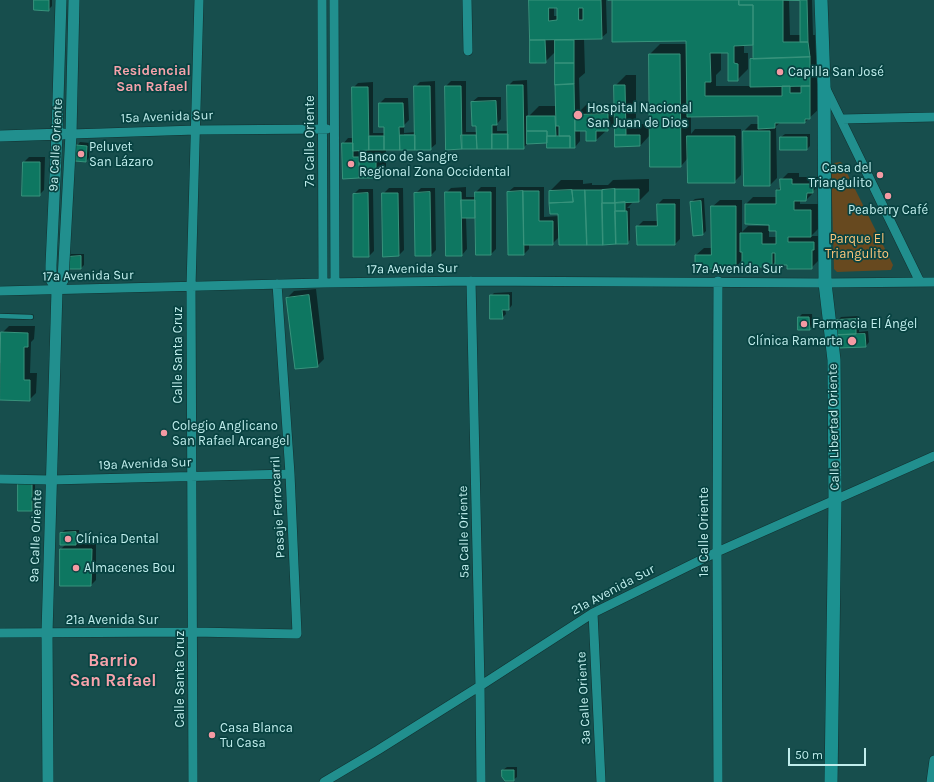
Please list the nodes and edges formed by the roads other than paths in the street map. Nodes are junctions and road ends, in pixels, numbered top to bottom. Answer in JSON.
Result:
{"nodes":[{"id":1,"x":61,"y":0,"type":"edge"},
{"id":2,"x":74,"y":0,"type":"edge"},
{"id":3,"x":199,"y":0,"type":"edge"},
{"id":4,"x":322,"y":0,"type":"edge"},
{"id":5,"x":334,"y":0,"type":"edge"},
{"id":6,"x":467,"y":0,"type":"edge"},
{"id":7,"x":821,"y":0,"type":"edge"},
{"id":8,"x":468,"y":51,"type":"dead end"},
{"id":9,"x":824,"y":84,"type":"junction"},
{"id":10,"x":934,"y":117,"type":"edge"},
{"id":11,"x":842,"y":119,"type":"junction"},
{"id":12,"x":323,"y":129,"type":"junction"},
{"id":13,"x":335,"y":129,"type":"junction"},
{"id":14,"x":196,"y":130,"type":"junction"},
{"id":15,"x":57,"y":134,"type":"junction"},
{"id":16,"x":71,"y":134,"type":"junction"},
{"id":17,"x":0,"y":136,"type":"edge"},
{"id":18,"x":471,"y":281,"type":"junction"},
{"id":19,"x":718,"y":281,"type":"junction"},
{"id":20,"x":920,"y":282,"type":"junction"},
{"id":21,"x":934,"y":282,"type":"edge"},
{"id":22,"x":323,"y":283,"type":"junction"},
{"id":23,"x":335,"y":283,"type":"junction"},
{"id":24,"x":825,"y":283,"type":"junction"},
{"id":25,"x":277,"y":284,"type":"junction"},
{"id":26,"x":191,"y":286,"type":"junction"},
{"id":27,"x":57,"y":290,"type":"junction"},
{"id":28,"x":0,"y":291,"type":"edge"},
{"id":29,"x":0,"y":316,"type":"edge"},
{"id":30,"x":31,"y":317,"type":"dead end"},
{"id":31,"x":934,"y":456,"type":"edge"},
{"id":32,"x":290,"y":474,"type":"junction"},
{"id":33,"x":191,"y":476,"type":"junction"},
{"id":34,"x":0,"y":479,"type":"edge"},
{"id":35,"x":51,"y":480,"type":"junction"},
{"id":36,"x":835,"y":499,"type":"junction"},
{"id":37,"x":717,"y":552,"type":"junction"},
{"id":38,"x":593,"y":613,"type":"junction"},
{"id":39,"x":193,"y":632,"type":"junction"},
{"id":40,"x":0,"y":633,"type":"edge"},
{"id":41,"x":47,"y":633,"type":"junction"},
{"id":42,"x":297,"y":634,"type":"joint"},
{"id":43,"x":480,"y":686,"type":"junction"},
{"id":44,"x":934,"y":760,"type":"edge"},
{"id":45,"x":48,"y":782,"type":"edge"},
{"id":46,"x":193,"y":782,"type":"edge"},
{"id":47,"x":324,"y":782,"type":"edge"},
{"id":48,"x":480,"y":782,"type":"edge"},
{"id":49,"x":601,"y":782,"type":"edge"},
{"id":50,"x":718,"y":782,"type":"edge"},
{"id":51,"x":831,"y":782,"type":"edge"},
{"id":52,"x":931,"y":782,"type":"edge"}],
"edges":[{"from":1,"to":15,"type":"street","name":"9a Calle Oriente"},
{"from":2,"to":16,"type":"street","name":"9a Calle Oriente"},
{"from":3,"to":14,"type":"street","name":"Calle Santa Cruz"},
{"from":4,"to":12,"type":"street","name":"7a Calle Oriente"},
{"from":5,"to":13,"type":"street","name":"7a Calle Oriente"},
{"from":6,"to":8,"type":"street"},
{"from":7,"to":9,"type":"main road","name":"Calle Libertad Oriente"},
{"from":9,"to":11,"type":"street"},
{"from":9,"to":24,"type":"main road","name":"Calle Libertad Oriente"},
{"from":10,"to":11,"type":"street"},
{"from":11,"to":20,"type":"street"},
{"from":12,"to":13,"type":"street","name":"15a Avenida Sur"},
{"from":12,"to":14,"type":"street","name":"15a Avenida Sur"},
{"from":12,"to":22,"type":"street","name":"7a Calle Oriente"},
{"from":13,"to":23,"type":"street","name":"7a Calle Oriente"},
{"from":14,"to":16,"type":"street","name":"15a Avenida Sur"},
{"from":14,"to":26,"type":"street","name":"Calle Santa Cruz"},
{"from":15,"to":16,"type":"street","name":"15a Avenida Sur"},
{"from":15,"to":17,"type":"street","name":"15a Avenida Sur"},
{"from":15,"to":27,"type":"street","name":"9a Calle Oriente"},
{"from":16,"to":27,"type":"street","name":"9a Calle Oriente"},
{"from":18,"to":19,"type":"street","name":"17a Avenida Sur"},
{"from":18,"to":23,"type":"street","name":"17a Avenida Sur"},
{"from":18,"to":43,"type":"street","name":"5a Calle Oriente"},
{"from":19,"to":24,"type":"street","name":"17a Avenida Sur"},
{"from":19,"to":37,"type":"street","name":"1a Calle Oriente"},
{"from":20,"to":21,"type":"street","name":"17a Avenida Sur"},
{"from":20,"to":24,"type":"street","name":"17a Avenida Sur"},
{"from":22,"to":23,"type":"street","name":"17a Avenida Sur"},
{"from":22,"to":25,"type":"street","name":"17a Avenida Sur"},
{"from":24,"to":36,"type":"main road","name":"Calle Libertad Oriente"},
{"from":25,"to":26,"type":"street","name":"17a Avenida Sur"},
{"from":25,"to":32,"type":"street","name":"Pasaje Ferrocarril"},
{"from":26,"to":27,"type":"street","name":"17a Avenida Sur"},
{"from":26,"to":33,"type":"street","name":"Calle Santa Cruz"},
{"from":27,"to":28,"type":"street","name":"17a Avenida Sur"},
{"from":27,"to":35,"type":"street","name":"9a Calle Oriente"},
{"from":29,"to":30,"type":"lane"},
{"from":31,"to":36,"type":"street","name":"21a Avenida Sur"},
{"from":32,"to":33,"type":"street","name":"19a Avenida Sur"},
{"from":32,"to":42,"type":"street","name":"Pasaje Ferrocarril"},
{"from":33,"to":35,"type":"street","name":"19a Avenida Sur"},
{"from":33,"to":39,"type":"street","name":"Calle Santa Cruz"},
{"from":34,"to":35,"type":"street","name":"19a Avenida Sur"},
{"from":35,"to":41,"type":"street","name":"9a Calle Oriente"},
{"from":36,"to":37,"type":"street","name":"21a Avenida Sur"},
{"from":36,"to":51,"type":"main road","name":"Calle Libertad Oriente"},
{"from":37,"to":38,"type":"street","name":"21a Avenida Sur"},
{"from":37,"to":50,"type":"street","name":"1a Calle Oriente"},
{"from":38,"to":43,"type":"street","name":"21a Avenida Sur"},
{"from":38,"to":49,"type":"street","name":"3a Calle Oriente"},
{"from":39,"to":41,"type":"street","name":"21a Avenida Sur"},
{"from":39,"to":42,"type":"street","name":"21a Avenida Sur"},
{"from":39,"to":46,"type":"street","name":"Calle Santa Cruz"},
{"from":40,"to":41,"type":"street","name":"21a Avenida Sur"},
{"from":41,"to":45,"type":"street","name":"9a Calle Oriente"},
{"from":43,"to":47,"type":"street","name":"21a Avenida Sur"},
{"from":43,"to":48,"type":"street","name":"5a Calle Oriente"},
{"from":44,"to":52,"type":"street"}]}
